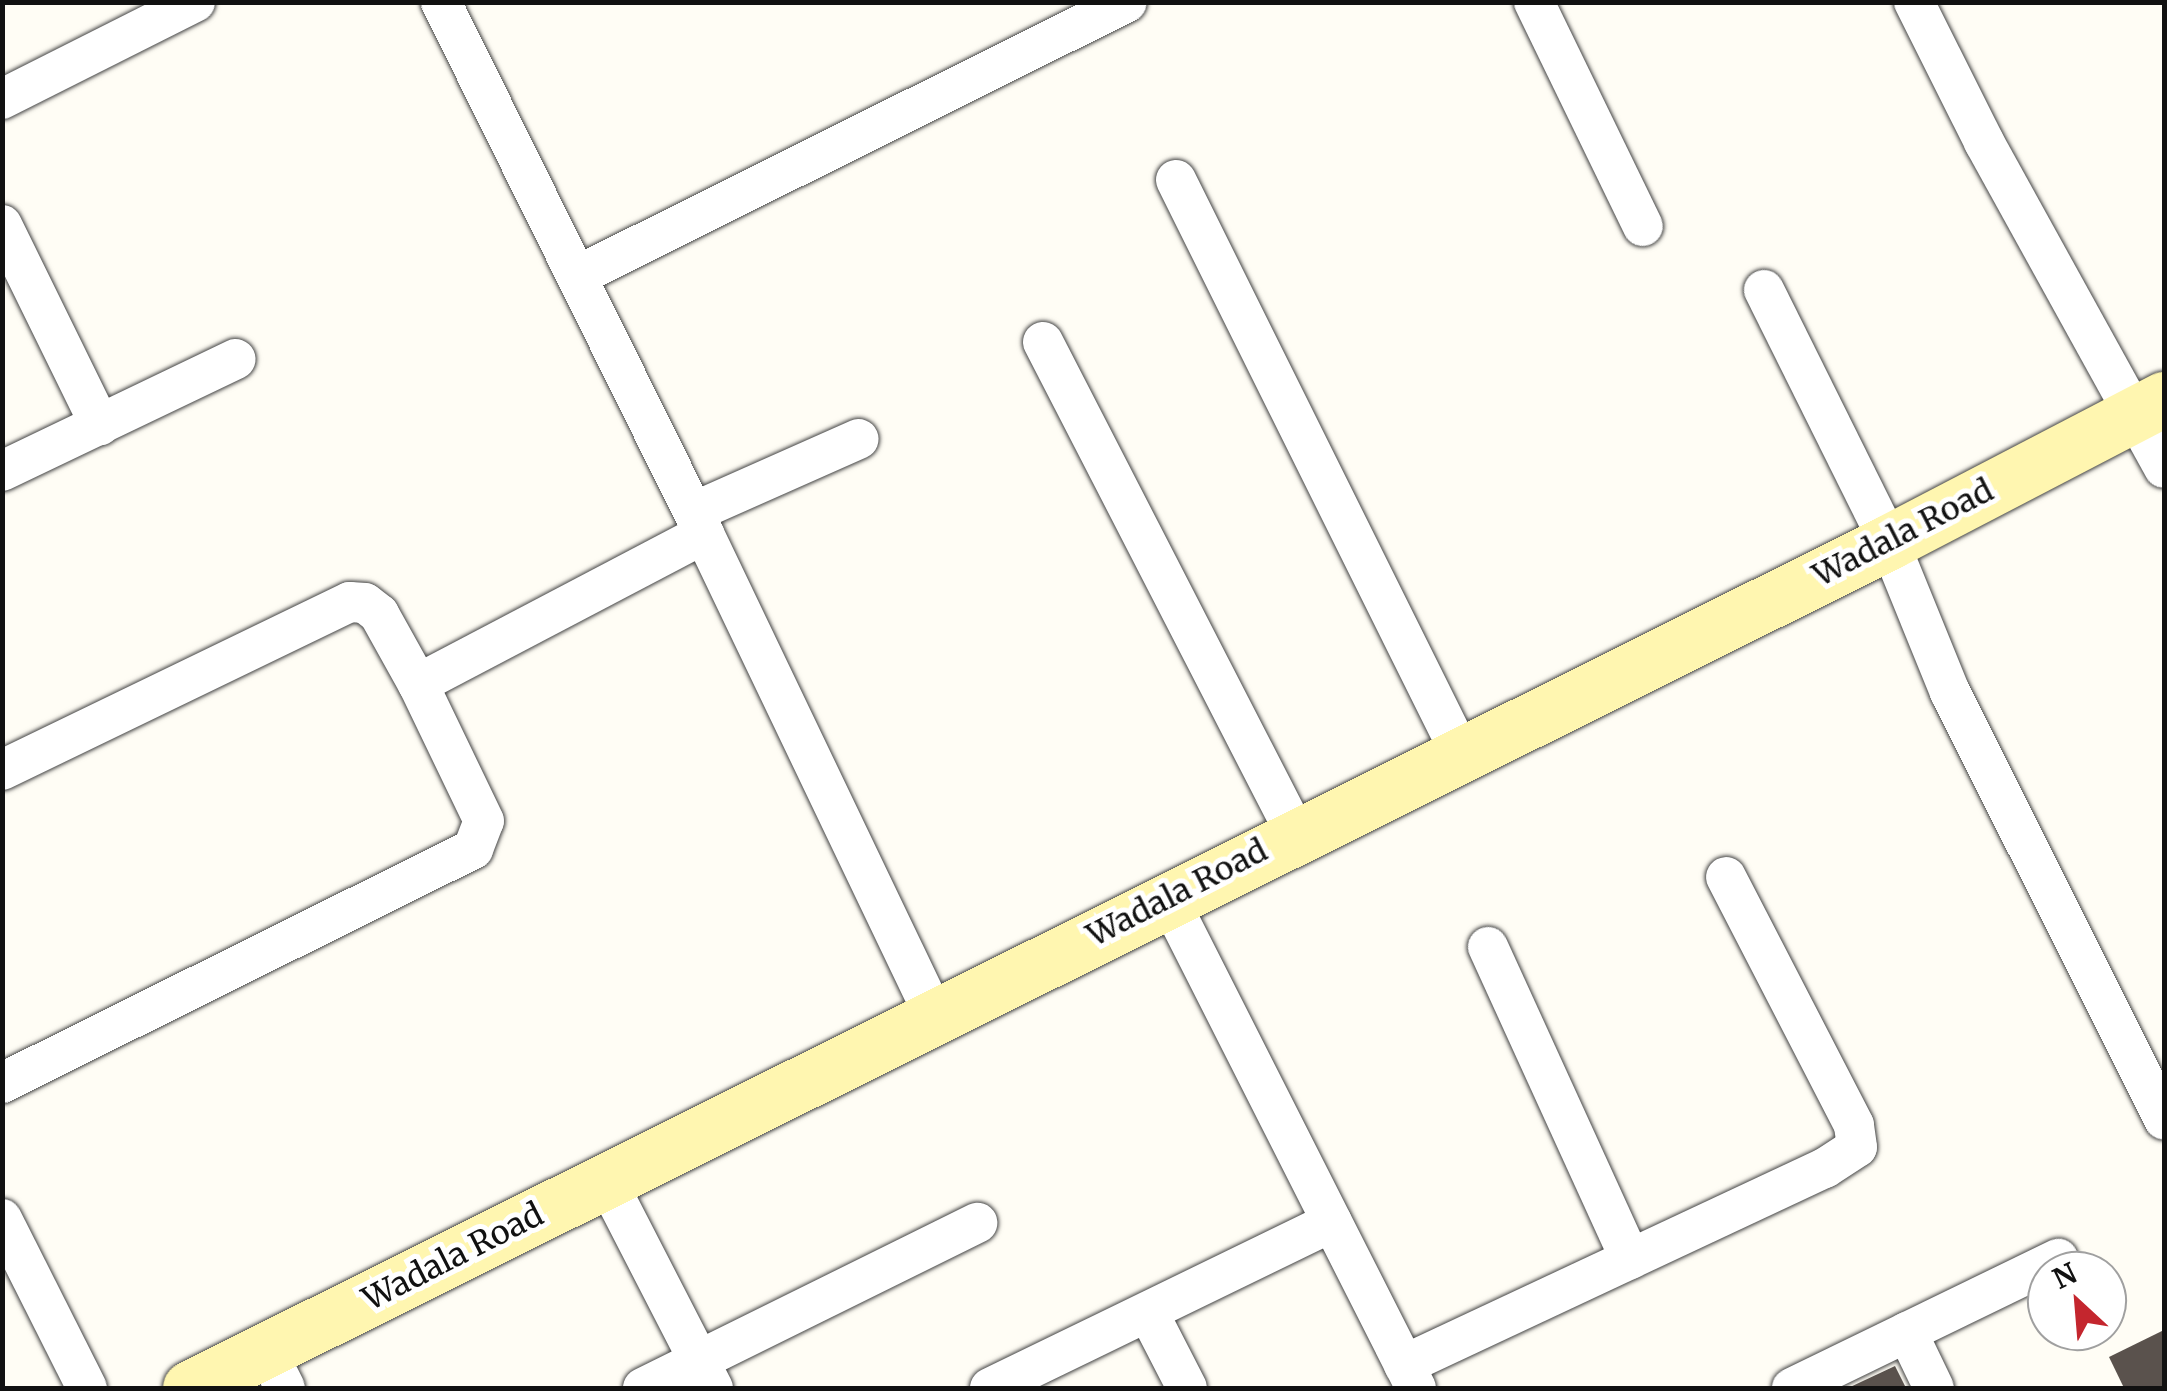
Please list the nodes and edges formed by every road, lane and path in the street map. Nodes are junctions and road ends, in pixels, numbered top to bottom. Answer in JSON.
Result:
{"nodes":[{"id":1,"x":194,"y":2,"type":"edge"},
{"id":2,"x":441,"y":2,"type":"edge"},
{"id":3,"x":1127,"y":2,"type":"edge"},
{"id":4,"x":1534,"y":2,"type":"edge"},
{"id":5,"x":1914,"y":2,"type":"edge"},
{"id":6,"x":2,"y":99,"type":"edge"},
{"id":7,"x":1176,"y":180,"type":"dead end"},
{"id":8,"x":2,"y":225,"type":"edge"},
{"id":9,"x":1644,"y":226,"type":"dead end"},
{"id":10,"x":577,"y":276,"type":"junction"},
{"id":11,"x":1764,"y":290,"type":"dead end"},
{"id":12,"x":1043,"y":342,"type":"dead end"},
{"id":13,"x":236,"y":360,"type":"dead end"},
{"id":14,"x":2151,"y":406,"type":"edge"},
{"id":15,"x":100,"y":425,"type":"junction"},
{"id":16,"x":859,"y":439,"type":"dead end"},
{"id":17,"x":2164,"y":468,"type":"edge"},
{"id":18,"x":2,"y":472,"type":"edge"},
{"id":19,"x":699,"y":523,"type":"junction"},
{"id":20,"x":1889,"y":542,"type":"junction"},
{"id":21,"x":418,"y":684,"type":"junction"},
{"id":22,"x":1460,"y":752,"type":"junction"},
{"id":23,"x":2,"y":770,"type":"edge"},
{"id":24,"x":1296,"y":834,"type":"junction"},
{"id":25,"x":1726,"y":878,"type":"dead end"},
{"id":26,"x":1168,"y":898,"type":"junction"},
{"id":27,"x":1488,"y":948,"type":"dead end"},
{"id":28,"x":934,"y":1015,"type":"junction"},
{"id":29,"x":2,"y":1083,"type":"edge"},
{"id":30,"x":2164,"y":1118,"type":"edge"},
{"id":31,"x":606,"y":1180,"type":"junction"},
{"id":32,"x":2,"y":1220,"type":"edge"},
{"id":33,"x":1332,"y":1222,"type":"junction"},
{"id":34,"x":976,"y":1223,"type":"dead end"},
{"id":35,"x":1630,"y":1260,"type":"junction"},
{"id":36,"x":2027,"y":1274,"type":"edge"},
{"id":37,"x":1148,"y":1312,"type":"junction"},
{"id":38,"x":1908,"y":1332,"type":"junction"},
{"id":39,"x":276,"y":1369,"type":"edge"},
{"id":40,"x":706,"y":1375,"type":"edge"},
{"id":41,"x":1410,"y":1377,"type":"edge"},
{"id":42,"x":87,"y":1388,"type":"edge"},
{"id":43,"x":190,"y":1388,"type":"edge"},
{"id":44,"x":643,"y":1388,"type":"edge"},
{"id":45,"x":990,"y":1388,"type":"edge"},
{"id":46,"x":1186,"y":1388,"type":"edge"},
{"id":47,"x":1792,"y":1388,"type":"edge"},
{"id":48,"x":1934,"y":1388,"type":"edge"}],
"edges":[{"from":1,"to":6,"type":"street"},
{"from":2,"to":10,"type":"street"},
{"from":3,"to":10,"type":"street"},
{"from":4,"to":9,"type":"street"},
{"from":5,"to":14,"type":"street"},
{"from":7,"to":22,"type":"street"},
{"from":8,"to":15,"type":"street"},
{"from":10,"to":19,"type":"street"},
{"from":11,"to":20,"type":"street"},
{"from":12,"to":24,"type":"street"},
{"from":13,"to":15,"type":"street"},
{"from":14,"to":17,"type":"street"},
{"from":14,"to":20,"type":"street","name":"Wadala Road"},
{"from":15,"to":18,"type":"street"},
{"from":16,"to":19,"type":"street"},
{"from":19,"to":21,"type":"street"},
{"from":19,"to":28,"type":"street"},
{"from":20,"to":22,"type":"street","name":"Wadala Road"},
{"from":20,"to":30,"type":"street"},
{"from":21,"to":23,"type":"street"},
{"from":21,"to":29,"type":"street"},
{"from":22,"to":24,"type":"street","name":"Wadala Road"},
{"from":24,"to":26,"type":"street","name":"Wadala Road"},
{"from":25,"to":35,"type":"street"},
{"from":26,"to":28,"type":"street","name":"Wadala Road"},
{"from":26,"to":33,"type":"street"},
{"from":27,"to":35,"type":"street"},
{"from":28,"to":31,"type":"street","name":"Wadala Road"},
{"from":31,"to":39,"type":"street","name":"Wadala Road"},
{"from":31,"to":40,"type":"street"},
{"from":32,"to":42,"type":"street"},
{"from":33,"to":37,"type":"street"},
{"from":33,"to":41,"type":"street"},
{"from":34,"to":40,"type":"street"},
{"from":35,"to":41,"type":"street"},
{"from":36,"to":38,"type":"street"},
{"from":37,"to":45,"type":"street"},
{"from":37,"to":46,"type":"street"},
{"from":38,"to":47,"type":"street"},
{"from":38,"to":48,"type":"street"},
{"from":39,"to":43,"type":"street","name":"Wadala Road"},
{"from":40,"to":44,"type":"street"}]}
